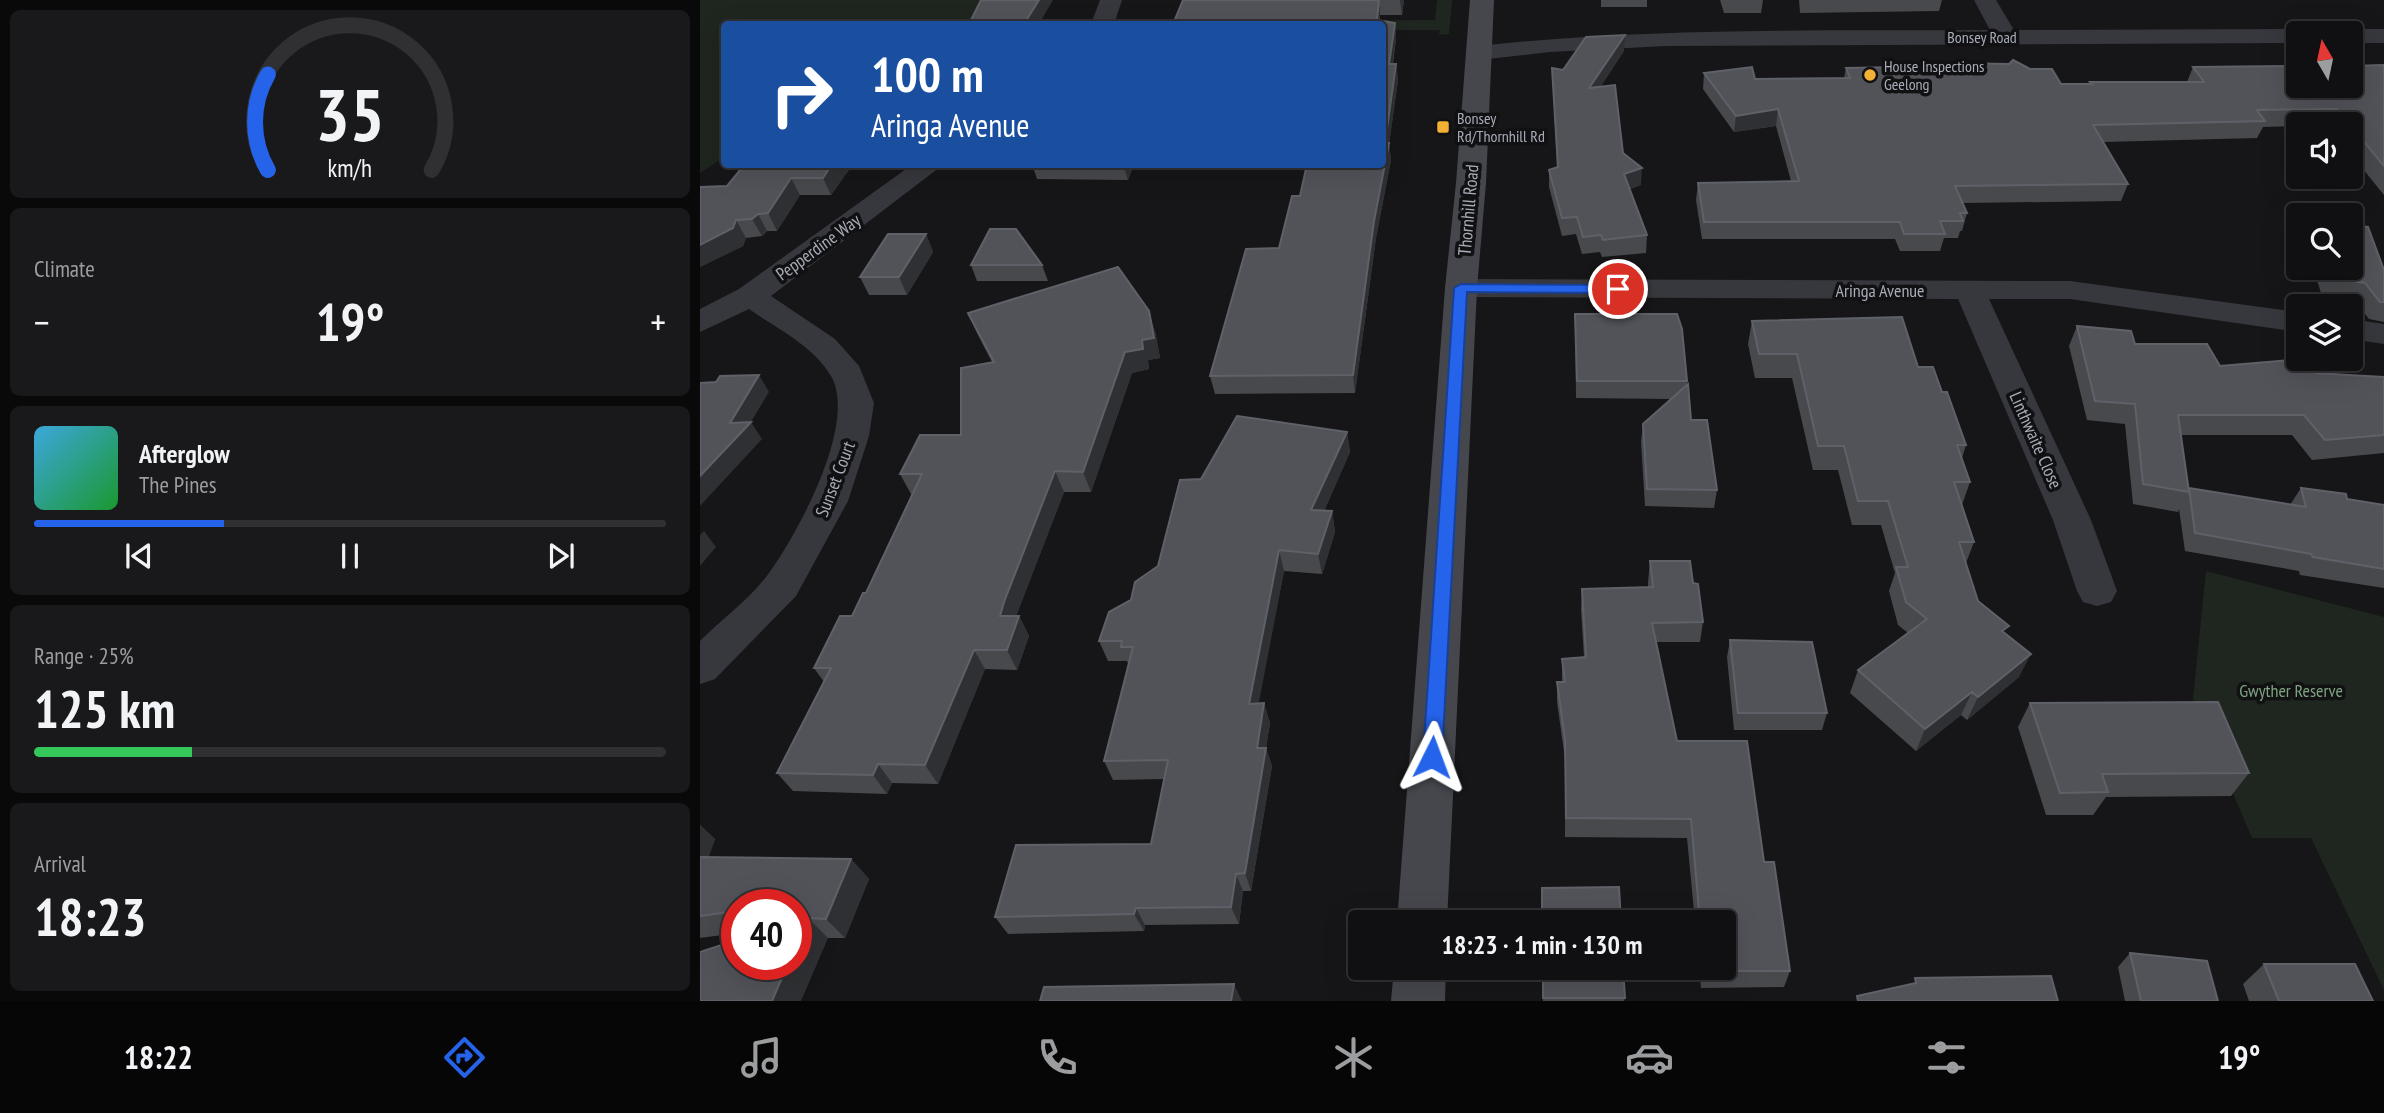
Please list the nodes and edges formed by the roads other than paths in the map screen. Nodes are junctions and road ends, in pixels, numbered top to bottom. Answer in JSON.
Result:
{"nodes":[{"id":1,"x":1111,"y":0,"type":"edge"},
{"id":2,"x":1482,"y":0,"type":"edge"},
{"id":3,"x":1984,"y":0,"type":"edge"},
{"id":4,"x":1104,"y":21,"type":"edge"},
{"id":5,"x":1481,"y":27,"type":"junction"},
{"id":6,"x":2286,"y":36,"type":"edge"},
{"id":7,"x":2363,"y":36,"type":"edge"},
{"id":8,"x":2384,"y":36,"type":"edge"},
{"id":9,"x":2006,"y":37,"type":"junction"},
{"id":10,"x":1666,"y":39,"type":"junction"},
{"id":11,"x":1479,"y":53,"type":"junction"},
{"id":12,"x":926,"y":168,"type":"edge"},
{"id":13,"x":1461,"y":288,"type":"junction"},
{"id":14,"x":1969,"y":290,"type":"junction"},
{"id":15,"x":750,"y":296,"type":"junction"},
{"id":16,"x":2286,"y":320,"type":"edge"},
{"id":17,"x":700,"y":322,"type":"edge"},
{"id":18,"x":2363,"y":331,"type":"edge"},
{"id":19,"x":2384,"y":334,"type":"edge"},
{"id":20,"x":2097,"y":591,"type":"dead end"},
{"id":21,"x":700,"y":667,"type":"edge"},
{"id":22,"x":1423,"y":910,"type":"edge"},
{"id":23,"x":1419,"y":980,"type":"edge"},
{"id":24,"x":1418,"y":1001,"type":"edge"}],
"edges":[{"from":1,"to":4,"type":"street"},
{"from":2,"to":5,"type":"street","name":"Thornhill Road"},
{"from":3,"to":9,"type":"street"},
{"from":5,"to":10,"type":"street","name":"Bonsey Road"},
{"from":5,"to":11,"type":"street","name":"Thornhill Road"},
{"from":6,"to":9,"type":"street","name":"Bonsey Road"},
{"from":7,"to":8,"type":"street"},
{"from":9,"to":10,"type":"street","name":"Bonsey Road"},
{"from":10,"to":11,"type":"street","name":"Bonsey Road"},
{"from":11,"to":13,"type":"street","name":"Thornhill Road"},
{"from":12,"to":15,"type":"street","name":"Pepperdine Way"},
{"from":13,"to":14,"type":"street","name":"Aringa Avenue"},
{"from":13,"to":22,"type":"street","name":"Thornhill Road"},
{"from":14,"to":16,"type":"street","name":"Aringa Avenue"},
{"from":14,"to":20,"type":"street","name":"Linthwaite Close"},
{"from":15,"to":17,"type":"street","name":"Pepperdine Way"},
{"from":15,"to":21,"type":"street","name":"Sunset Court"},
{"from":18,"to":19,"type":"street"},
{"from":23,"to":24,"type":"street"}]}
